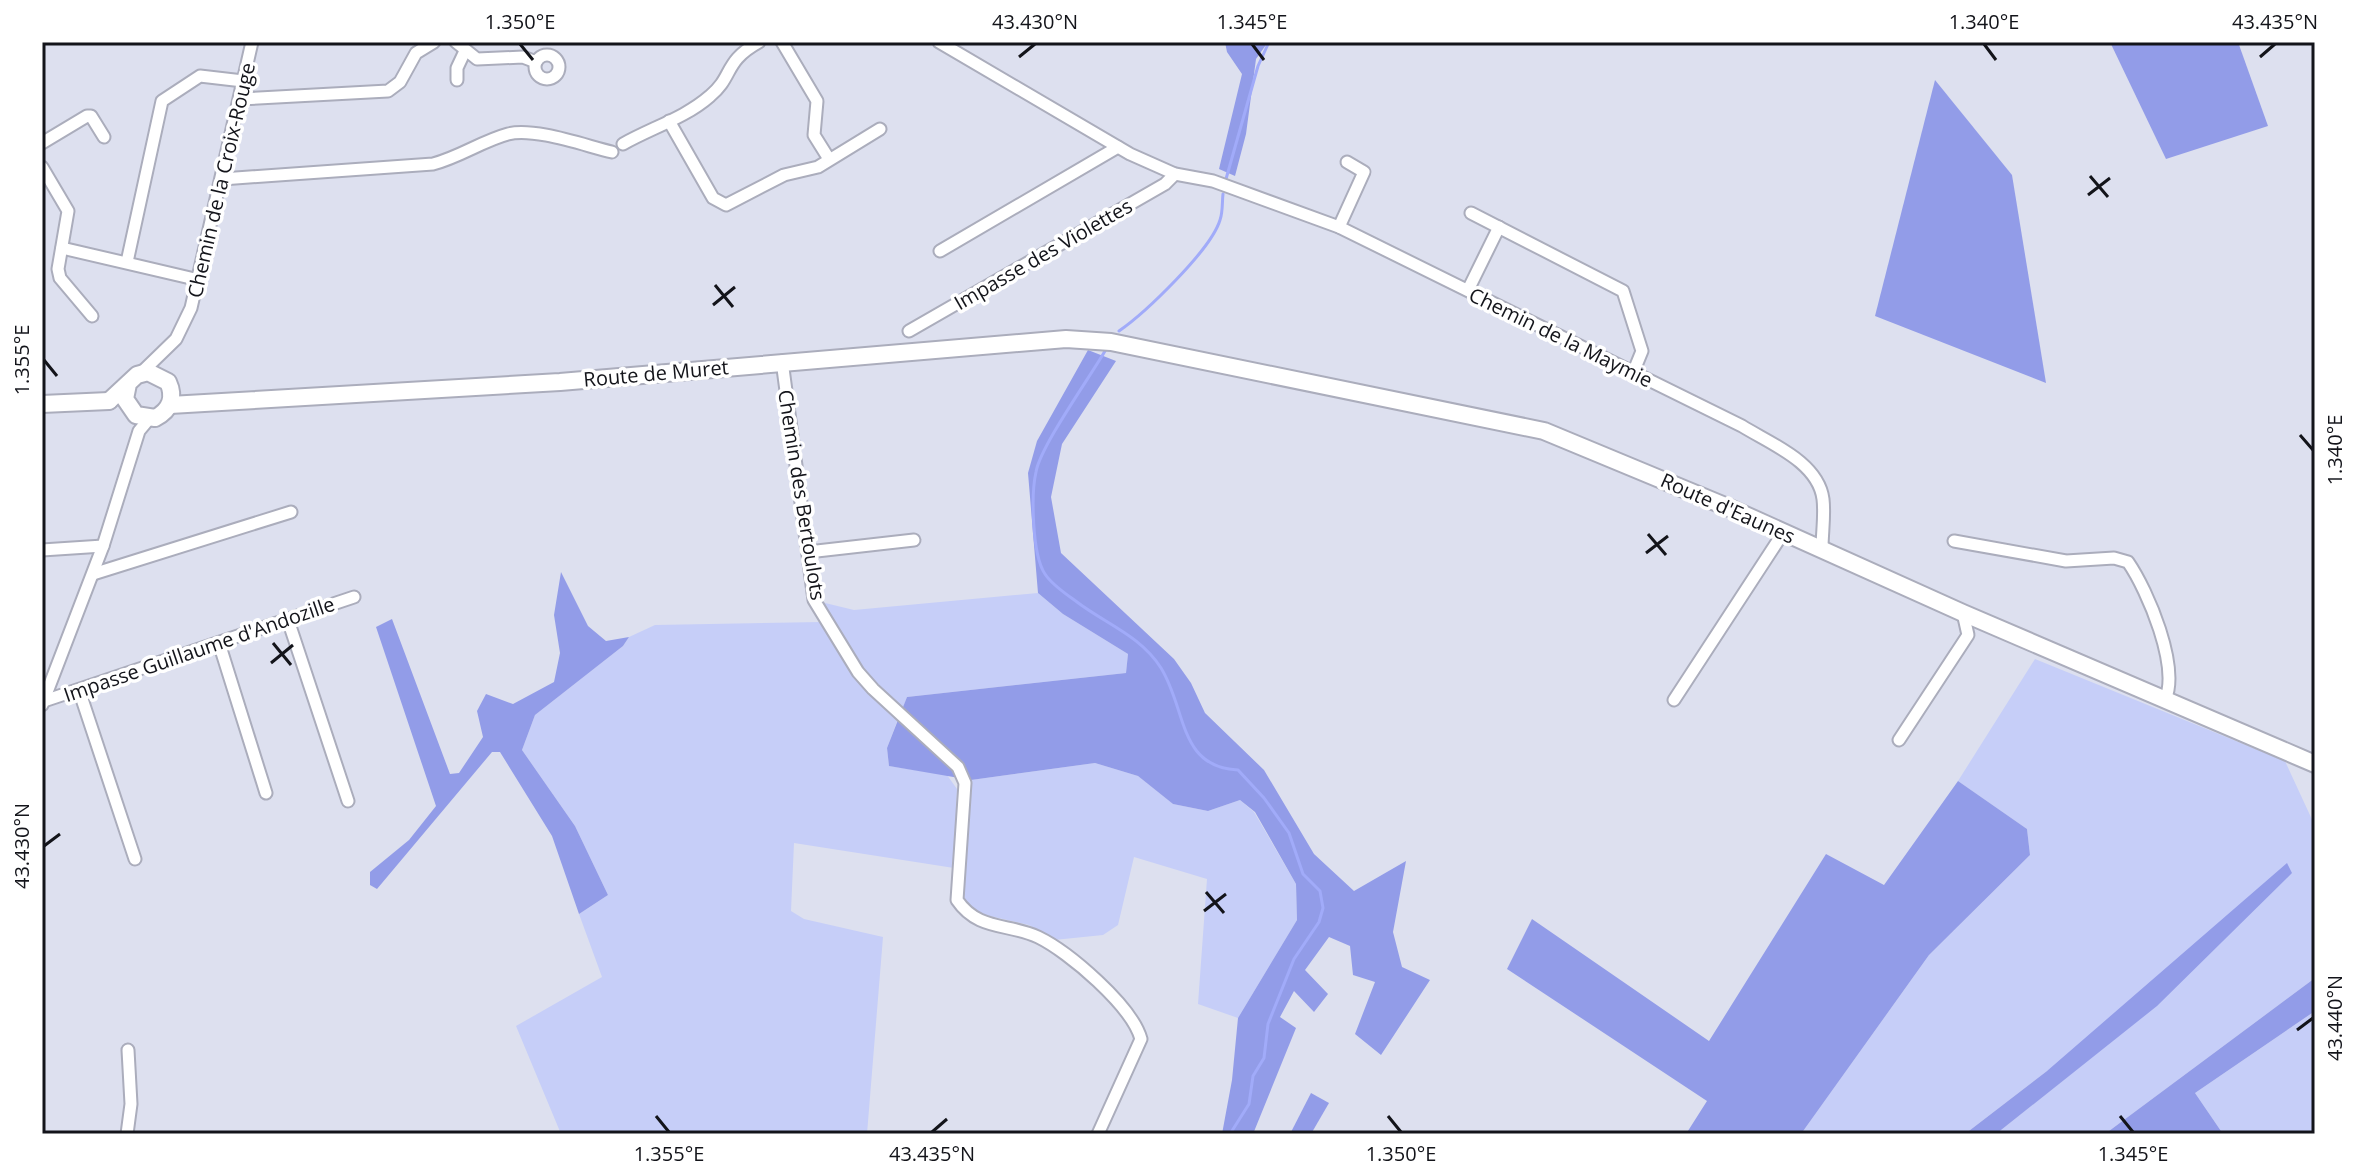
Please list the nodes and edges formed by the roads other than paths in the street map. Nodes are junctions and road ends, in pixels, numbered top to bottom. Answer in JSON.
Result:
{"nodes":[{"id":1,"x":252,"y":42,"type":"edge"},
{"id":2,"x":434,"y":42,"type":"edge"},
{"id":3,"x":456,"y":42,"type":"edge"},
{"id":4,"x":759,"y":42,"type":"edge"},
{"id":5,"x":782,"y":42,"type":"edge"},
{"id":6,"x":939,"y":42,"type":"edge"},
{"id":7,"x":465,"y":51,"type":"junction"},
{"id":8,"x":536,"y":62,"type":"dead end"},
{"id":9,"x":457,"y":80,"type":"dead end"},
{"id":10,"x":243,"y":81,"type":"junction"},
{"id":11,"x":240,"y":99,"type":"junction"},
{"id":12,"x":669,"y":121,"type":"junction"},
{"id":13,"x":880,"y":129,"type":"dead end"},
{"id":14,"x":104,"y":137,"type":"dead end"},
{"id":15,"x":42,"y":143,"type":"edge"},
{"id":16,"x":623,"y":144,"type":"dead end"},
{"id":17,"x":1118,"y":147,"type":"junction"},
{"id":18,"x":612,"y":152,"type":"dead end"},
{"id":19,"x":829,"y":159,"type":"junction"},
{"id":20,"x":1347,"y":162,"type":"dead end"},
{"id":21,"x":42,"y":167,"type":"edge"},
{"id":22,"x":1175,"y":174,"type":"junction"},
{"id":23,"x":222,"y":179,"type":"junction"},
{"id":24,"x":1471,"y":213,"type":"dead end"},
{"id":25,"x":1339,"y":227,"type":"junction"},
{"id":26,"x":1499,"y":227,"type":"junction"},
{"id":27,"x":62,"y":248,"type":"junction"},
{"id":28,"x":940,"y":251,"type":"dead end"},
{"id":29,"x":127,"y":262,"type":"junction"},
{"id":30,"x":199,"y":280,"type":"junction"},
{"id":31,"x":1468,"y":290,"type":"junction"},
{"id":32,"x":92,"y":316,"type":"dead end"},
{"id":33,"x":909,"y":331,"type":"dead end"},
{"id":34,"x":1111,"y":342,"type":"joint"},
{"id":35,"x":161,"y":357,"type":"junction"},
{"id":36,"x":782,"y":361,"type":"junction"},
{"id":37,"x":1633,"y":373,"type":"junction"},
{"id":38,"x":135,"y":379,"type":"junction"},
{"id":39,"x":168,"y":390,"type":"junction"},
{"id":40,"x":109,"y":401,"type":"junction"},
{"id":41,"x":42,"y":404,"type":"edge"},
{"id":42,"x":138,"y":418,"type":"junction"},
{"id":43,"x":291,"y":512,"type":"dead end"},
{"id":44,"x":1783,"y":533,"type":"junction"},
{"id":45,"x":914,"y":540,"type":"dead end"},
{"id":46,"x":1954,"y":541,"type":"dead end"},
{"id":47,"x":103,"y":546,"type":"junction"},
{"id":48,"x":1822,"y":549,"type":"junction"},
{"id":49,"x":42,"y":550,"type":"edge"},
{"id":50,"x":808,"y":552,"type":"junction"},
{"id":51,"x":93,"y":574,"type":"junction"},
{"id":52,"x":354,"y":597,"type":"dead end"},
{"id":53,"x":1963,"y":613,"type":"junction"},
{"id":54,"x":288,"y":620,"type":"junction"},
{"id":55,"x":219,"y":643,"type":"junction"},
{"id":56,"x":79,"y":690,"type":"junction"},
{"id":57,"x":1674,"y":700,"type":"dead end"},
{"id":58,"x":2165,"y":700,"type":"junction"},
{"id":59,"x":43,"y":704,"type":"edge"},
{"id":60,"x":1899,"y":740,"type":"dead end"},
{"id":61,"x":2315,"y":764,"type":"edge"},
{"id":62,"x":266,"y":793,"type":"dead end"},
{"id":63,"x":348,"y":801,"type":"dead end"},
{"id":64,"x":135,"y":859,"type":"dead end"},
{"id":65,"x":128,"y":1050,"type":"dead end"},
{"id":66,"x":127,"y":1134,"type":"edge"},
{"id":67,"x":1098,"y":1134,"type":"edge"}],
"edges":[{"from":1,"to":10,"type":"street","name":"Chemin de la Croix-Rouge"},
{"from":2,"to":11,"type":"street"},
{"from":3,"to":7,"type":"street"},
{"from":4,"to":12,"type":"street"},
{"from":5,"to":19,"type":"street"},
{"from":6,"to":17,"type":"street","name":"Chemin de la Maymie"},
{"from":7,"to":8,"type":"street"},
{"from":7,"to":9,"type":"street"},
{"from":10,"to":11,"type":"street","name":"Chemin de la Croix-Rouge"},
{"from":10,"to":29,"type":"street"},
{"from":11,"to":23,"type":"street","name":"Chemin de la Croix-Rouge"},
{"from":12,"to":16,"type":"street"},
{"from":12,"to":19,"type":"street"},
{"from":13,"to":19,"type":"street"},
{"from":14,"to":15,"type":"street"},
{"from":17,"to":22,"type":"street","name":"Chemin de la Maymie"},
{"from":17,"to":28,"type":"street"},
{"from":18,"to":23,"type":"street"},
{"from":20,"to":25,"type":"street"},
{"from":21,"to":27,"type":"street"},
{"from":22,"to":25,"type":"street","name":"Chemin de la Maymie"},
{"from":22,"to":33,"type":"street","name":"Impasse des Violettes"},
{"from":23,"to":30,"type":"street","name":"Chemin de la Croix-Rouge"},
{"from":24,"to":26,"type":"street"},
{"from":25,"to":31,"type":"street","name":"Chemin de la Maymie"},
{"from":26,"to":31,"type":"street"},
{"from":26,"to":37,"type":"street"},
{"from":27,"to":29,"type":"street"},
{"from":27,"to":32,"type":"street"},
{"from":29,"to":30,"type":"street"},
{"from":30,"to":35,"type":"street","name":"Chemin de la Croix-Rouge"},
{"from":31,"to":37,"type":"street","name":"Chemin de la Maymie"},
{"from":34,"to":36,"type":"main road","name":"Route de Muret"},
{"from":34,"to":44,"type":"main road","name":"Route d'Eaunes"},
{"from":35,"to":38,"type":"street","name":"Chemin de la Croix-Rouge"},
{"from":35,"to":39,"type":"street"},
{"from":36,"to":39,"type":"main road","name":"Route de Muret"},
{"from":36,"to":50,"type":"street","name":"Chemin des Bertoulots"},
{"from":37,"to":48,"type":"street","name":"Chemin de la Maymie"},
{"from":38,"to":39,"type":"main road"},
{"from":38,"to":40,"type":"main road"},
{"from":38,"to":42,"type":"main road"},
{"from":39,"to":42,"type":"main road"},
{"from":40,"to":41,"type":"main road"},
{"from":40,"to":42,"type":"main road"},
{"from":42,"to":47,"type":"street"},
{"from":43,"to":51,"type":"street"},
{"from":44,"to":48,"type":"main road","name":"Route d'Eaunes"},
{"from":44,"to":57,"type":"street"},
{"from":45,"to":50,"type":"street"},
{"from":46,"to":58,"type":"street"},
{"from":47,"to":49,"type":"street"},
{"from":47,"to":51,"type":"street"},
{"from":48,"to":53,"type":"main road","name":"Route d'Eaunes"},
{"from":50,"to":67,"type":"street","name":"Chemin des Bertoulots"},
{"from":51,"to":59,"type":"street"},
{"from":52,"to":54,"type":"street","name":"Impasse Guillaume d'Andozille"},
{"from":53,"to":58,"type":"main road","name":"Route d'Eaunes"},
{"from":53,"to":60,"type":"street"},
{"from":54,"to":55,"type":"street","name":"Impasse Guillaume d'Andozille"},
{"from":54,"to":63,"type":"street"},
{"from":55,"to":56,"type":"street","name":"Impasse Guillaume d'Andozille"},
{"from":55,"to":62,"type":"street"},
{"from":56,"to":59,"type":"street","name":"Impasse Guillaume d'Andozille"},
{"from":56,"to":64,"type":"street"},
{"from":58,"to":61,"type":"main road","name":"Route d'Eaunes"},
{"from":65,"to":66,"type":"street"}]}
